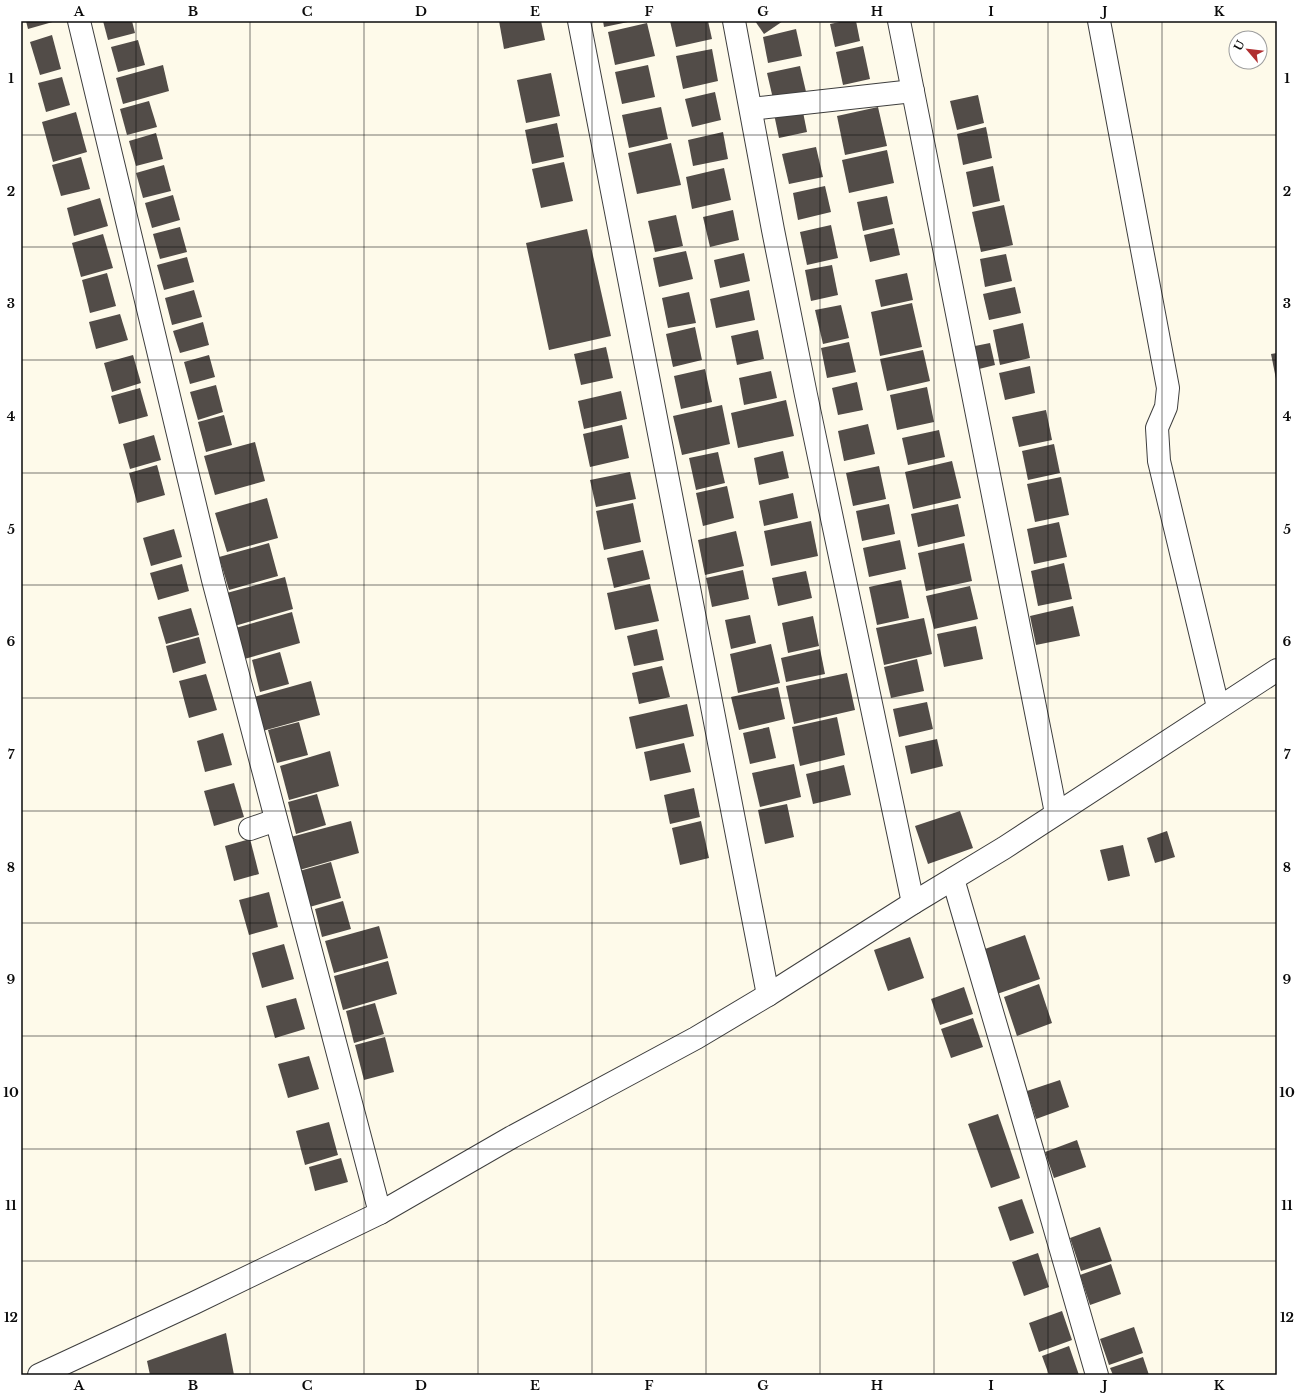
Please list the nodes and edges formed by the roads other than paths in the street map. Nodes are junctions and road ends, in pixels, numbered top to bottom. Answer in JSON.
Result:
{"nodes":[{"id":1,"x":79,"y":21,"type":"edge"},
{"id":2,"x":579,"y":21,"type":"edge"},
{"id":3,"x":734,"y":21,"type":"edge"},
{"id":4,"x":899,"y":21,"type":"edge"},
{"id":5,"x":1099,"y":21,"type":"edge"},
{"id":6,"x":913,"y":91,"type":"junction"},
{"id":7,"x":751,"y":108,"type":"junction"},
{"id":8,"x":1277,"y":670,"type":"edge"},
{"id":9,"x":1218,"y":708,"type":"junction"},
{"id":10,"x":1056,"y":813,"type":"junction"},
{"id":11,"x":276,"y":820,"type":"junction"},
{"id":12,"x":250,"y":829,"type":"dead end"},
{"id":13,"x":953,"y":879,"type":"junction"},
{"id":14,"x":914,"y":903,"type":"junction"},
{"id":15,"x":768,"y":995,"type":"junction"},
{"id":16,"x":380,"y":1213,"type":"junction"},
{"id":17,"x":39,"y":1375,"type":"edge"},
{"id":18,"x":1097,"y":1375,"type":"edge"}],
"edges":[{"from":1,"to":11,"type":"street"},
{"from":2,"to":15,"type":"street"},
{"from":3,"to":7,"type":"street"},
{"from":4,"to":6,"type":"street"},
{"from":5,"to":9,"type":"street"},
{"from":6,"to":7,"type":"street"},
{"from":6,"to":10,"type":"street"},
{"from":7,"to":14,"type":"street"},
{"from":8,"to":9,"type":"street"},
{"from":9,"to":10,"type":"street"},
{"from":10,"to":13,"type":"street"},
{"from":11,"to":12,"type":"street"},
{"from":11,"to":16,"type":"street"},
{"from":13,"to":14,"type":"street"},
{"from":13,"to":18,"type":"street"},
{"from":14,"to":15,"type":"street"},
{"from":15,"to":16,"type":"street"},
{"from":16,"to":17,"type":"street"}]}
